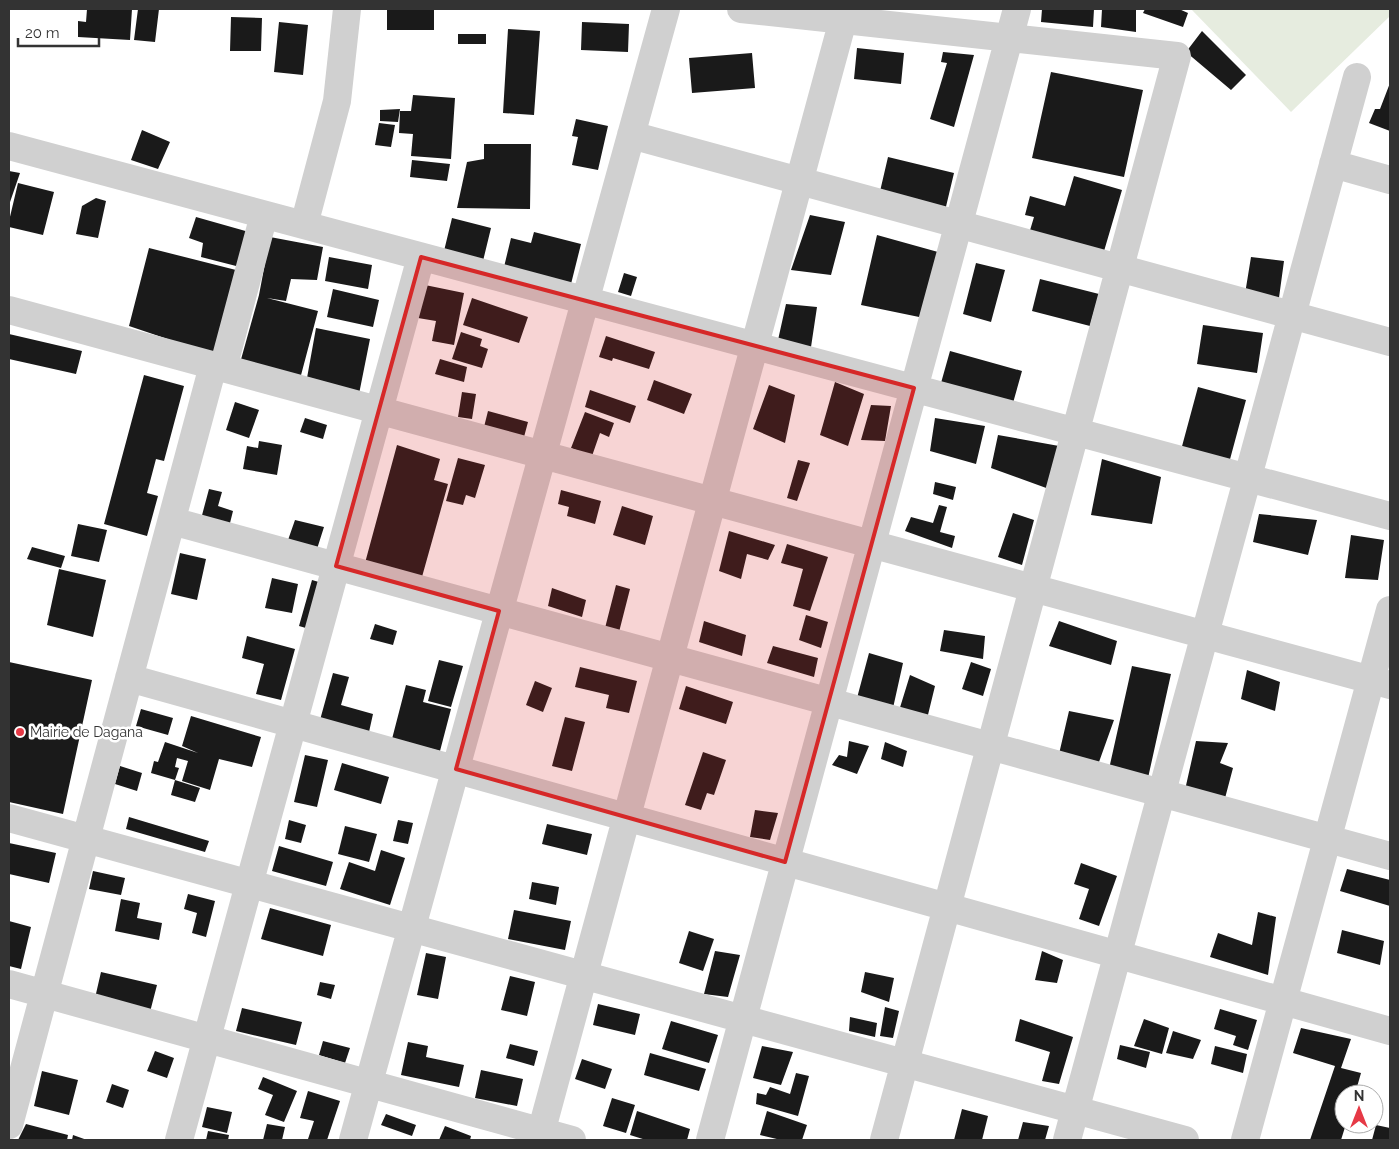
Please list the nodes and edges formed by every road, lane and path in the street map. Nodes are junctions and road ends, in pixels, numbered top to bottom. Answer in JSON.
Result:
{"nodes":[{"id":1,"x":347,"y":9,"type":"edge"},
{"id":2,"x":666,"y":9,"type":"edge"},
{"id":3,"x":741,"y":9,"type":"edge"},
{"id":4,"x":1017,"y":9,"type":"edge"},
{"id":5,"x":844,"y":15,"type":"edge"},
{"id":6,"x":1009,"y":38,"type":"junction"},
{"id":7,"x":1357,"y":77,"type":"dead end"},
{"id":8,"x":631,"y":135,"type":"junction"},
{"id":9,"x":9,"y":146,"type":"edge"},
{"id":10,"x":1333,"y":164,"type":"junction"},
{"id":11,"x":800,"y":180,"type":"junction"},
{"id":12,"x":1390,"y":180,"type":"edge"},
{"id":13,"x":264,"y":214,"type":"junction"},
{"id":14,"x":958,"y":224,"type":"junction"},
{"id":15,"x":304,"y":225,"type":"junction"},
{"id":16,"x":421,"y":256,"type":"junction"},
{"id":17,"x":1120,"y":268,"type":"junction"},
{"id":18,"x":585,"y":300,"type":"junction"},
{"id":19,"x":9,"y":310,"type":"edge"},
{"id":20,"x":1292,"y":315,"type":"junction"},
{"id":21,"x":1390,"y":342,"type":"edge"},
{"id":22,"x":755,"y":346,"type":"junction"},
{"id":23,"x":218,"y":367,"type":"junction"},
{"id":24,"x":914,"y":388,"type":"junction"},
{"id":25,"x":379,"y":410,"type":"junction"},
{"id":26,"x":1076,"y":432,"type":"junction"},
{"id":27,"x":543,"y":455,"type":"junction"},
{"id":28,"x":1247,"y":478,"type":"junction"},
{"id":29,"x":712,"y":501,"type":"junction"},
{"id":30,"x":1390,"y":516,"type":"edge"},
{"id":31,"x":172,"y":521,"type":"junction"},
{"id":32,"x":871,"y":544,"type":"junction"},
{"id":33,"x":336,"y":566,"type":"junction"},
{"id":34,"x":1033,"y":588,"type":"junction"},
{"id":35,"x":1390,"y":610,"type":"edge"},
{"id":36,"x":499,"y":611,"type":"junction"},
{"id":37,"x":1205,"y":635,"type":"junction"},
{"id":38,"x":670,"y":658,"type":"junction"},
{"id":39,"x":129,"y":678,"type":"junction"},
{"id":40,"x":1381,"y":683,"type":"edge"},
{"id":41,"x":828,"y":702,"type":"junction"},
{"id":42,"x":293,"y":724,"type":"junction"},
{"id":43,"x":991,"y":746,"type":"junction"},
{"id":44,"x":456,"y":769,"type":"junction"},
{"id":45,"x":1162,"y":792,"type":"junction"},
{"id":46,"x":627,"y":817,"type":"junction"},
{"id":47,"x":9,"y":818,"type":"edge"},
{"id":48,"x":1328,"y":838,"type":"junction"},
{"id":49,"x":85,"y":839,"type":"junction"},
{"id":50,"x":1390,"y":856,"type":"edge"},
{"id":51,"x":785,"y":862,"type":"junction"},
{"id":52,"x":249,"y":884,"type":"junction"},
{"id":53,"x":947,"y":907,"type":"junction"},
{"id":54,"x":412,"y":928,"type":"junction"},
{"id":55,"x":1117,"y":954,"type":"junction"},
{"id":56,"x":584,"y":975,"type":"junction"},
{"id":57,"x":9,"y":984,"type":"edge"},
{"id":58,"x":44,"y":994,"type":"junction"},
{"id":59,"x":1283,"y":1001,"type":"junction"},
{"id":60,"x":742,"y":1019,"type":"junction"},
{"id":61,"x":1390,"y":1031,"type":"edge"},
{"id":62,"x":207,"y":1039,"type":"junction"},
{"id":63,"x":905,"y":1064,"type":"junction"},
{"id":64,"x":369,"y":1084,"type":"junction"},
{"id":65,"x":1075,"y":1110,"type":"junction"},
{"id":66,"x":9,"y":1125,"type":"edge"},
{"id":67,"x":540,"y":1136,"type":"edge"},
{"id":68,"x":179,"y":1140,"type":"edge"},
{"id":69,"x":353,"y":1140,"type":"edge"},
{"id":70,"x":572,"y":1140,"type":"edge"},
{"id":71,"x":710,"y":1140,"type":"edge"},
{"id":72,"x":884,"y":1140,"type":"edge"},
{"id":73,"x":1067,"y":1140,"type":"edge"},
{"id":74,"x":1185,"y":1140,"type":"edge"},
{"id":75,"x":1245,"y":1140,"type":"edge"}],
"edges":[{"from":1,"to":15,"type":"street"},
{"from":2,"to":8,"type":"street"},
{"from":3,"to":5,"type":"street"},
{"from":4,"to":6,"type":"street"},
{"from":5,"to":6,"type":"street"},
{"from":5,"to":11,"type":"street"},
{"from":6,"to":14,"type":"street"},
{"from":6,"to":17,"type":"street"},
{"from":7,"to":10,"type":"street"},
{"from":8,"to":11,"type":"street"},
{"from":8,"to":18,"type":"street"},
{"from":9,"to":13,"type":"street"},
{"from":10,"to":12,"type":"street"},
{"from":10,"to":20,"type":"street"},
{"from":11,"to":14,"type":"street"},
{"from":11,"to":22,"type":"street"},
{"from":13,"to":15,"type":"street"},
{"from":13,"to":23,"type":"street"},
{"from":14,"to":17,"type":"street"},
{"from":14,"to":24,"type":"street"},
{"from":15,"to":16,"type":"street"},
{"from":16,"to":18,"type":"street"},
{"from":16,"to":25,"type":"street"},
{"from":17,"to":20,"type":"street"},
{"from":17,"to":26,"type":"street"},
{"from":18,"to":22,"type":"street"},
{"from":18,"to":27,"type":"street"},
{"from":19,"to":23,"type":"street"},
{"from":20,"to":21,"type":"street"},
{"from":20,"to":28,"type":"street"},
{"from":22,"to":24,"type":"street"},
{"from":22,"to":29,"type":"street"},
{"from":23,"to":25,"type":"street"},
{"from":23,"to":31,"type":"street"},
{"from":24,"to":26,"type":"street"},
{"from":24,"to":32,"type":"street"},
{"from":25,"to":27,"type":"street"},
{"from":25,"to":33,"type":"street"},
{"from":26,"to":28,"type":"street"},
{"from":26,"to":34,"type":"street"},
{"from":27,"to":29,"type":"street"},
{"from":27,"to":36,"type":"street"},
{"from":28,"to":30,"type":"street"},
{"from":28,"to":37,"type":"street"},
{"from":29,"to":32,"type":"street"},
{"from":29,"to":38,"type":"street"},
{"from":31,"to":33,"type":"street"},
{"from":31,"to":39,"type":"street"},
{"from":32,"to":34,"type":"street"},
{"from":32,"to":41,"type":"street"},
{"from":33,"to":36,"type":"street"},
{"from":33,"to":42,"type":"street"},
{"from":34,"to":37,"type":"street"},
{"from":34,"to":43,"type":"street"},
{"from":35,"to":40,"type":"street"},
{"from":36,"to":38,"type":"street"},
{"from":36,"to":44,"type":"street"},
{"from":37,"to":40,"type":"street"},
{"from":37,"to":45,"type":"street"},
{"from":38,"to":41,"type":"street"},
{"from":38,"to":46,"type":"street"},
{"from":39,"to":42,"type":"street"},
{"from":39,"to":49,"type":"street"},
{"from":40,"to":48,"type":"street"},
{"from":41,"to":43,"type":"street"},
{"from":41,"to":51,"type":"street"},
{"from":42,"to":44,"type":"street"},
{"from":42,"to":52,"type":"street"},
{"from":43,"to":45,"type":"street"},
{"from":43,"to":53,"type":"street"},
{"from":44,"to":46,"type":"street"},
{"from":44,"to":54,"type":"street"},
{"from":45,"to":48,"type":"street"},
{"from":45,"to":55,"type":"street"},
{"from":46,"to":51,"type":"street"},
{"from":46,"to":56,"type":"street"},
{"from":47,"to":49,"type":"street"},
{"from":48,"to":50,"type":"street"},
{"from":48,"to":59,"type":"street"},
{"from":49,"to":52,"type":"street"},
{"from":49,"to":58,"type":"street"},
{"from":51,"to":53,"type":"street"},
{"from":51,"to":60,"type":"street"},
{"from":52,"to":54,"type":"street"},
{"from":52,"to":62,"type":"street"},
{"from":53,"to":55,"type":"street"},
{"from":53,"to":63,"type":"street"},
{"from":54,"to":56,"type":"street"},
{"from":54,"to":64,"type":"street"},
{"from":55,"to":59,"type":"street"},
{"from":55,"to":65,"type":"street"},
{"from":56,"to":60,"type":"street"},
{"from":56,"to":67,"type":"street"},
{"from":57,"to":58,"type":"street"},
{"from":58,"to":62,"type":"street"},
{"from":58,"to":66,"type":"street"},
{"from":59,"to":61,"type":"street"},
{"from":59,"to":75,"type":"street"},
{"from":60,"to":63,"type":"street"},
{"from":60,"to":71,"type":"street"},
{"from":62,"to":64,"type":"street"},
{"from":62,"to":68,"type":"street"},
{"from":63,"to":65,"type":"street"},
{"from":63,"to":72,"type":"street"},
{"from":64,"to":67,"type":"street"},
{"from":64,"to":69,"type":"street"},
{"from":65,"to":73,"type":"street"},
{"from":65,"to":74,"type":"street"},
{"from":67,"to":70,"type":"street"}]}
